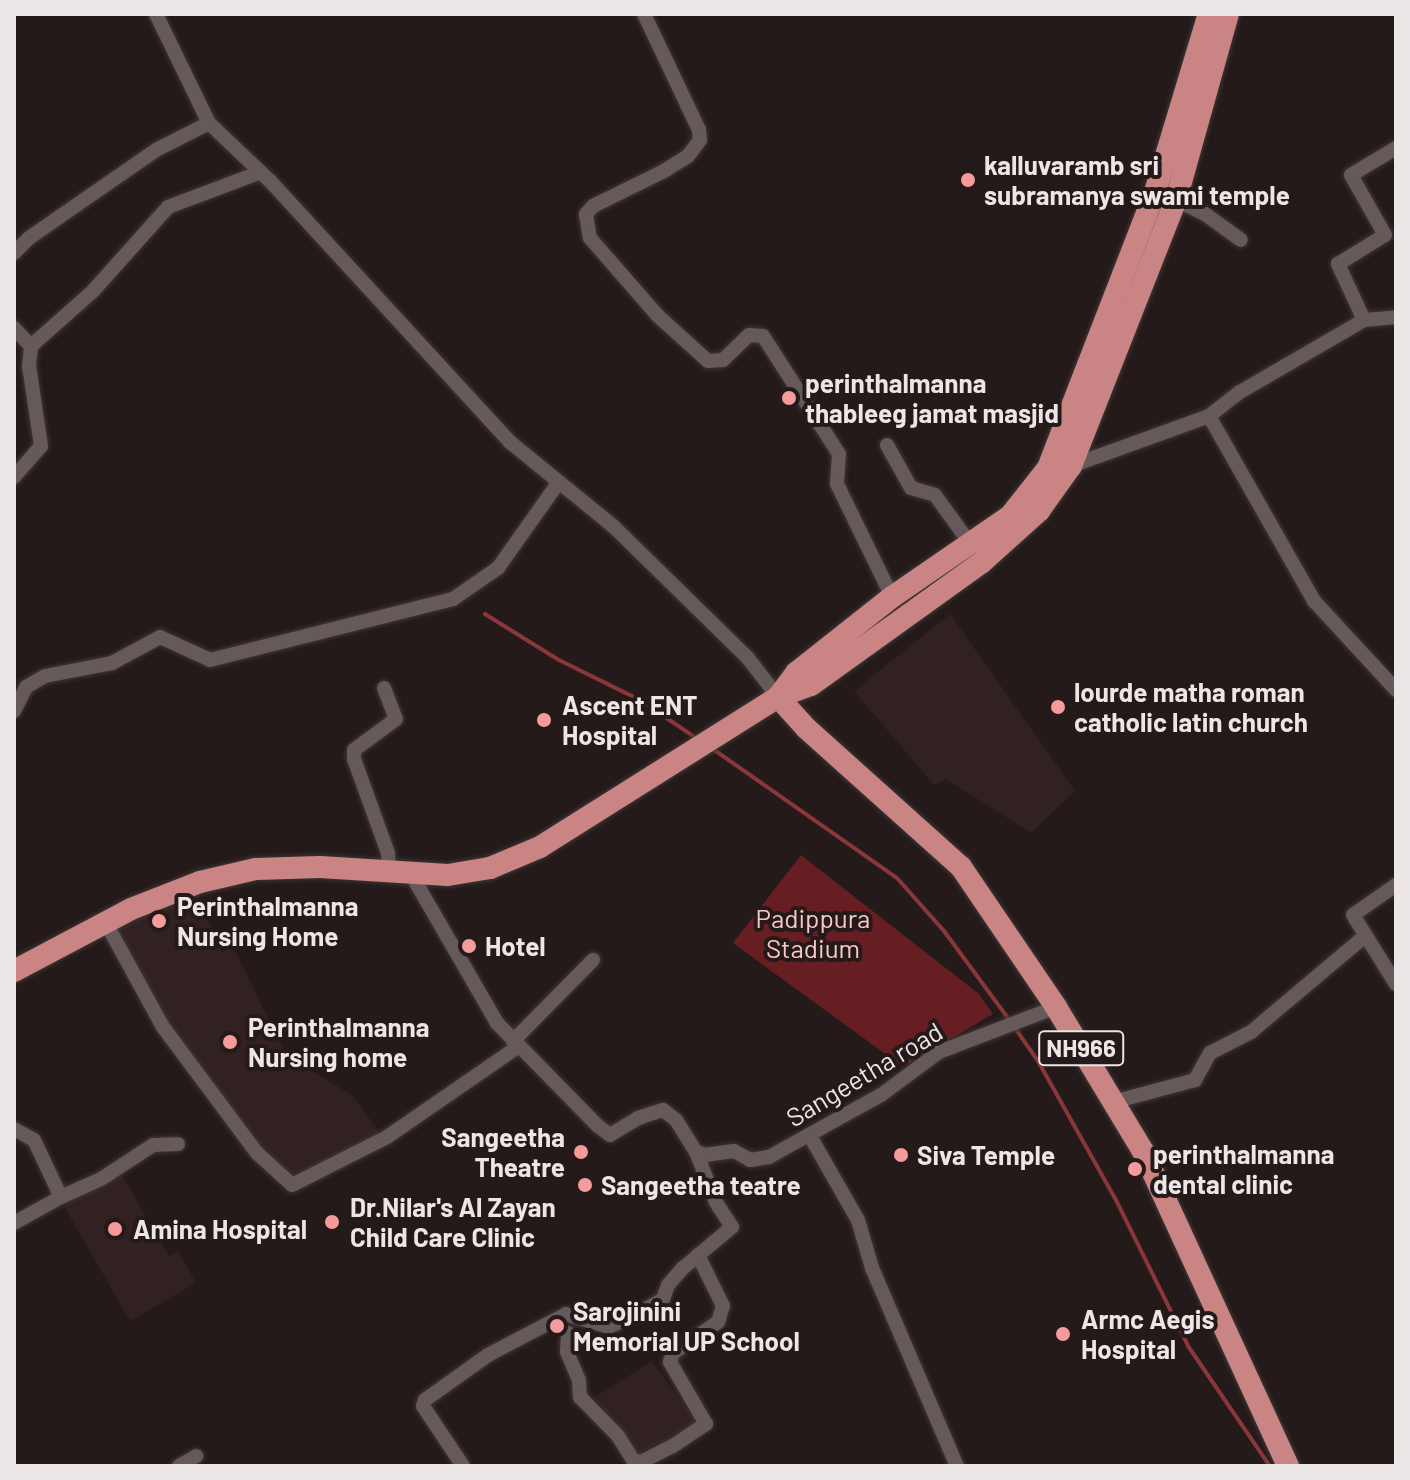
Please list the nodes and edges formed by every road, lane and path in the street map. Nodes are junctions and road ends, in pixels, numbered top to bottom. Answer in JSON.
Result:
{"nodes":[{"id":1,"x":156,"y":14,"type":"edge"},
{"id":2,"x":644,"y":14,"type":"edge"},
{"id":3,"x":1209,"y":14,"type":"edge"},
{"id":4,"x":1228,"y":14,"type":"edge"},
{"id":5,"x":209,"y":123,"type":"junction"},
{"id":6,"x":1396,"y":148,"type":"edge"},
{"id":7,"x":261,"y":172,"type":"junction"},
{"id":8,"x":1176,"y":200,"type":"junction"},
{"id":9,"x":1241,"y":240,"type":"dead end"},
{"id":10,"x":14,"y":253,"type":"edge"},
{"id":11,"x":1396,"y":317,"type":"edge"},
{"id":12,"x":1364,"y":320,"type":"junction"},
{"id":13,"x":14,"y":328,"type":"edge"},
{"id":14,"x":31,"y":346,"type":"junction"},
{"id":15,"x":1209,"y":416,"type":"junction"},
{"id":16,"x":887,"y":445,"type":"dead end"},
{"id":17,"x":1071,"y":466,"type":"junction"},
{"id":18,"x":14,"y":477,"type":"edge"},
{"id":19,"x":559,"y":482,"type":"junction"},
{"id":20,"x":1012,"y":524,"type":"junction"},
{"id":21,"x":969,"y":542,"type":"junction"},
{"id":22,"x":892,"y":597,"type":"junction"},
{"id":23,"x":384,"y":688,"type":"dead end"},
{"id":24,"x":1396,"y":690,"type":"edge"},
{"id":25,"x":778,"y":697,"type":"junction"},
{"id":26,"x":14,"y":711,"type":"edge"},
{"id":27,"x":400,"y":874,"type":"junction"},
{"id":28,"x":1396,"y":885,"type":"edge"},
{"id":29,"x":106,"y":923,"type":"junction"},
{"id":30,"x":1366,"y":935,"type":"junction"},
{"id":31,"x":593,"y":960,"type":"dead end"},
{"id":32,"x":14,"y":971,"type":"edge"},
{"id":33,"x":1396,"y":984,"type":"edge"},
{"id":34,"x":1056,"y":1007,"type":"junction"},
{"id":35,"x":516,"y":1044,"type":"junction"},
{"id":36,"x":1113,"y":1102,"type":"junction"},
{"id":37,"x":14,"y":1129,"type":"edge"},
{"id":38,"x":810,"y":1136,"type":"junction"},
{"id":39,"x":178,"y":1144,"type":"dead end"},
{"id":40,"x":696,"y":1152,"type":"junction"},
{"id":41,"x":61,"y":1197,"type":"junction"},
{"id":42,"x":14,"y":1223,"type":"edge"},
{"id":43,"x":698,"y":1255,"type":"junction"},
{"id":44,"x":568,"y":1333,"type":"dead end"},
{"id":45,"x":196,"y":1456,"type":"dead end"},
{"id":46,"x":179,"y":1466,"type":"edge"},
{"id":47,"x":463,"y":1466,"type":"edge"},
{"id":48,"x":957,"y":1466,"type":"edge"},
{"id":49,"x":1288,"y":1466,"type":"edge"}],
"edges":[{"from":1,"to":5,"type":"street"},
{"from":2,"to":22,"type":"street"},
{"from":3,"to":20,"type":"highway"},
{"from":4,"to":8,"type":"highway"},
{"from":5,"to":7,"type":"street"},
{"from":5,"to":10,"type":"street"},
{"from":6,"to":12,"type":"street"},
{"from":7,"to":14,"type":"street"},
{"from":7,"to":19,"type":"street"},
{"from":8,"to":9,"type":"street"},
{"from":8,"to":17,"type":"highway"},
{"from":11,"to":12,"type":"street"},
{"from":12,"to":15,"type":"street"},
{"from":13,"to":14,"type":"street"},
{"from":14,"to":18,"type":"street"},
{"from":15,"to":17,"type":"street"},
{"from":15,"to":24,"type":"street"},
{"from":16,"to":21,"type":"street"},
{"from":17,"to":20,"type":"highway"},
{"from":19,"to":25,"type":"street"},
{"from":19,"to":26,"type":"street"},
{"from":20,"to":21,"type":"highway"},
{"from":20,"to":25,"type":"highway"},
{"from":21,"to":22,"type":"highway"},
{"from":22,"to":25,"type":"highway"},
{"from":23,"to":27,"type":"street"},
{"from":25,"to":27,"type":"highway"},
{"from":25,"to":34,"type":"highway","number":"NH966"},
{"from":27,"to":29,"type":"highway"},
{"from":27,"to":35,"type":"street"},
{"from":28,"to":30,"type":"street"},
{"from":29,"to":32,"type":"highway"},
{"from":29,"to":35,"type":"street"},
{"from":30,"to":33,"type":"street"},
{"from":30,"to":36,"type":"street"},
{"from":31,"to":35,"type":"street"},
{"from":34,"to":36,"type":"highway","number":"NH966"},
{"from":34,"to":38,"type":"street","name":"Sangeetha road"},
{"from":35,"to":40,"type":"street"},
{"from":36,"to":49,"type":"highway","number":"NH966"},
{"from":37,"to":41,"type":"street"},
{"from":38,"to":40,"type":"street","name":"Sangeetha road"},
{"from":38,"to":48,"type":"street"},
{"from":39,"to":41,"type":"street"},
{"from":40,"to":43,"type":"street"},
{"from":41,"to":42,"type":"street"},
{"from":43,"to":44,"type":"street"},
{"from":43,"to":47,"type":"street"},
{"from":45,"to":46,"type":"street"}]}
